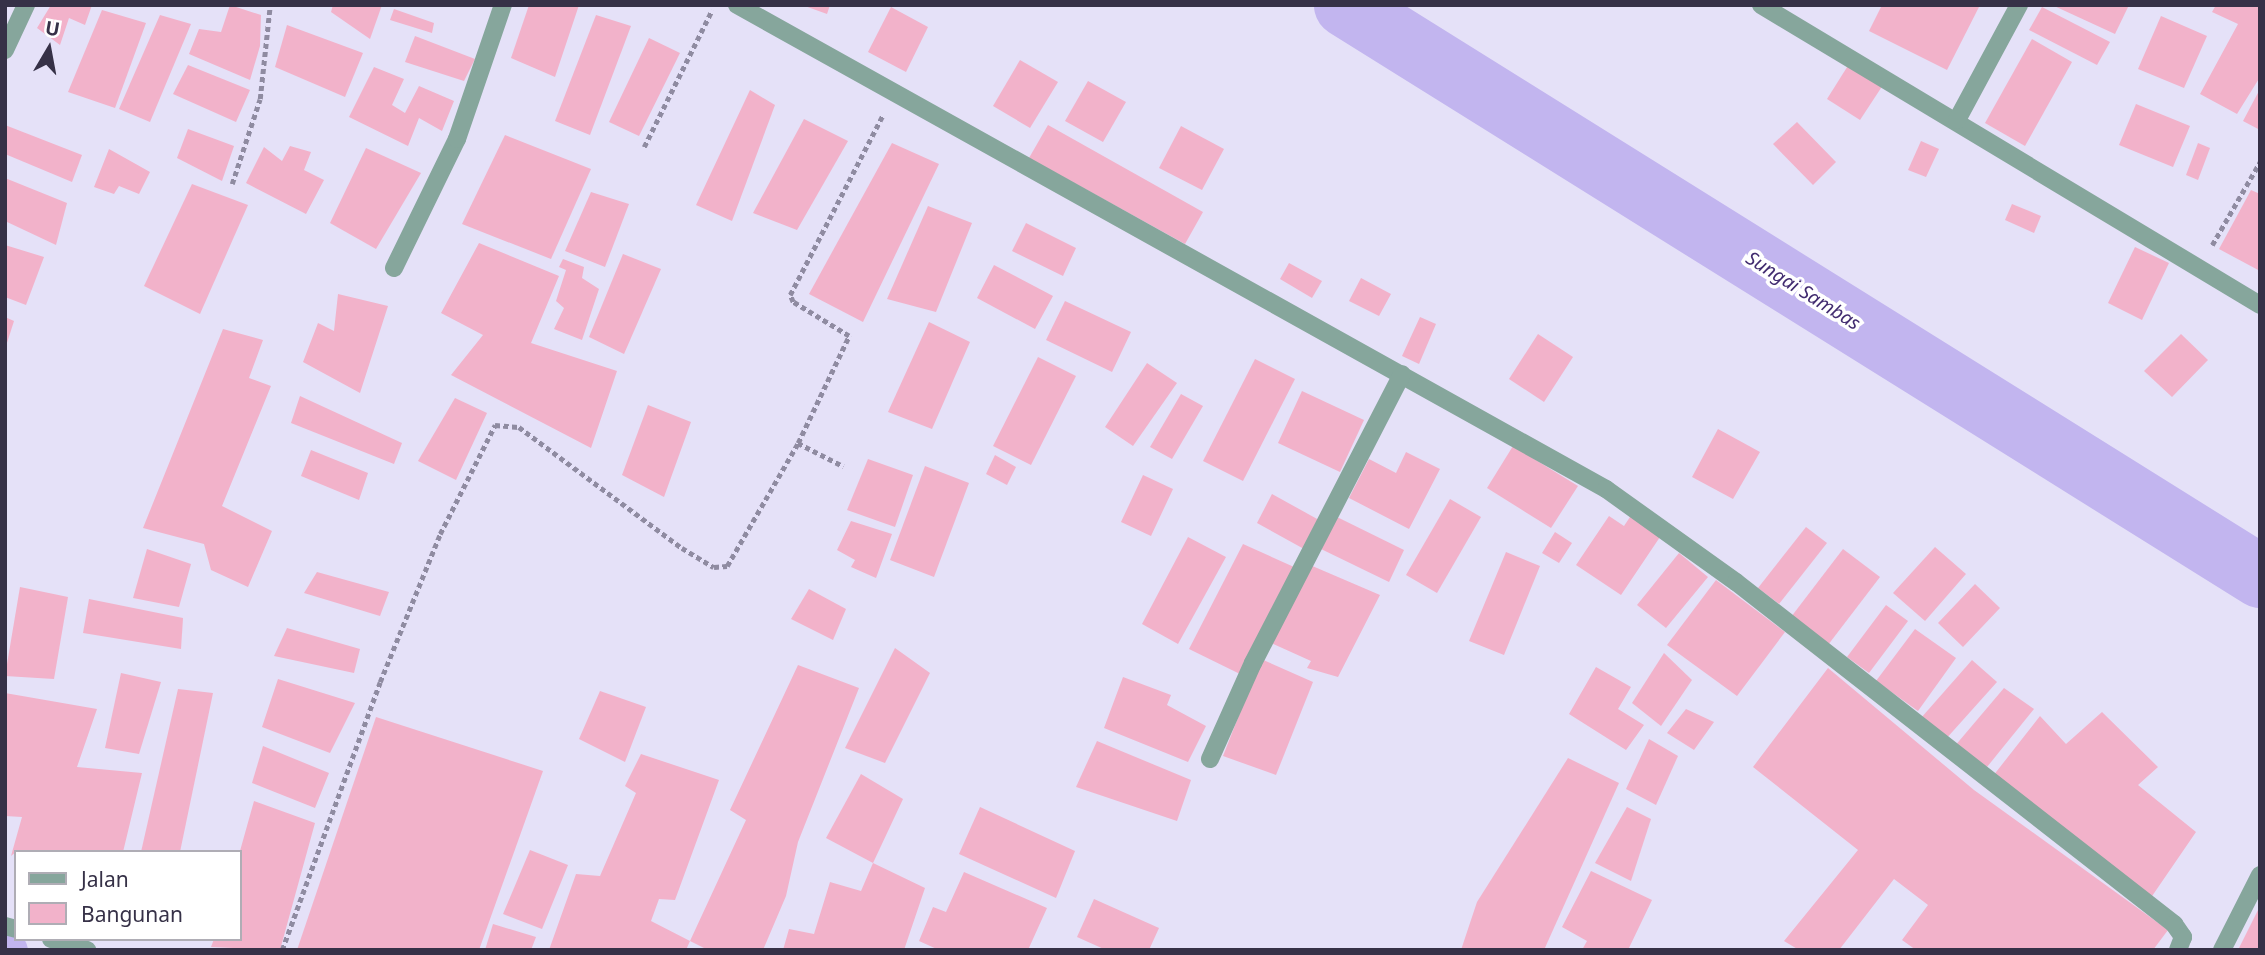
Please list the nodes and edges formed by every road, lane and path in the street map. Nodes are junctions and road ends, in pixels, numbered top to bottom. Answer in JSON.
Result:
{"nodes":[{"id":1,"x":26,"y":5,"type":"edge"},
{"id":2,"x":270,"y":5,"type":"edge"},
{"id":3,"x":503,"y":5,"type":"edge"},
{"id":4,"x":714,"y":5,"type":"edge"},
{"id":5,"x":737,"y":5,"type":"edge"},
{"id":6,"x":1761,"y":5,"type":"edge"},
{"id":7,"x":2019,"y":5,"type":"edge"},
{"id":8,"x":5,"y":50,"type":"edge"},
{"id":9,"x":895,"y":93,"type":"junction"},
{"id":10,"x":1957,"y":120,"type":"junction"},
{"id":11,"x":644,"y":147,"type":"dead end"},
{"id":12,"x":2260,"y":162,"type":"edge"},
{"id":13,"x":232,"y":184,"type":"dead end"},
{"id":14,"x":2199,"y":267,"type":"junction"},
{"id":15,"x":394,"y":268,"type":"dead end"},
{"id":16,"x":2260,"y":305,"type":"edge"},
{"id":17,"x":1402,"y":374,"type":"junction"},
{"id":18,"x":799,"y":443,"type":"junction"},
{"id":19,"x":843,"y":466,"type":"dead end"},
{"id":20,"x":1210,"y":759,"type":"dead end"},
{"id":21,"x":2260,"y":874,"type":"edge"},
{"id":22,"x":58,"y":941,"type":"edge"},
{"id":23,"x":87,"y":950,"type":"edge"},
{"id":24,"x":282,"y":950,"type":"edge"},
{"id":25,"x":2178,"y":950,"type":"edge"},
{"id":26,"x":2222,"y":950,"type":"edge"}],
"edges":[{"from":1,"to":8,"type":"street"},
{"from":2,"to":13,"type":"path"},
{"from":3,"to":15,"type":"street"},
{"from":4,"to":11,"type":"path"},
{"from":5,"to":9,"type":"street"},
{"from":6,"to":10,"type":"street"},
{"from":7,"to":10,"type":"street"},
{"from":9,"to":17,"type":"street"},
{"from":9,"to":18,"type":"path"},
{"from":10,"to":14,"type":"street"},
{"from":12,"to":14,"type":"path"},
{"from":14,"to":16,"type":"street"},
{"from":17,"to":20,"type":"street"},
{"from":17,"to":25,"type":"street"},
{"from":18,"to":19,"type":"path"},
{"from":18,"to":24,"type":"path"},
{"from":21,"to":26,"type":"street"},
{"from":22,"to":23,"type":"street"}]}
